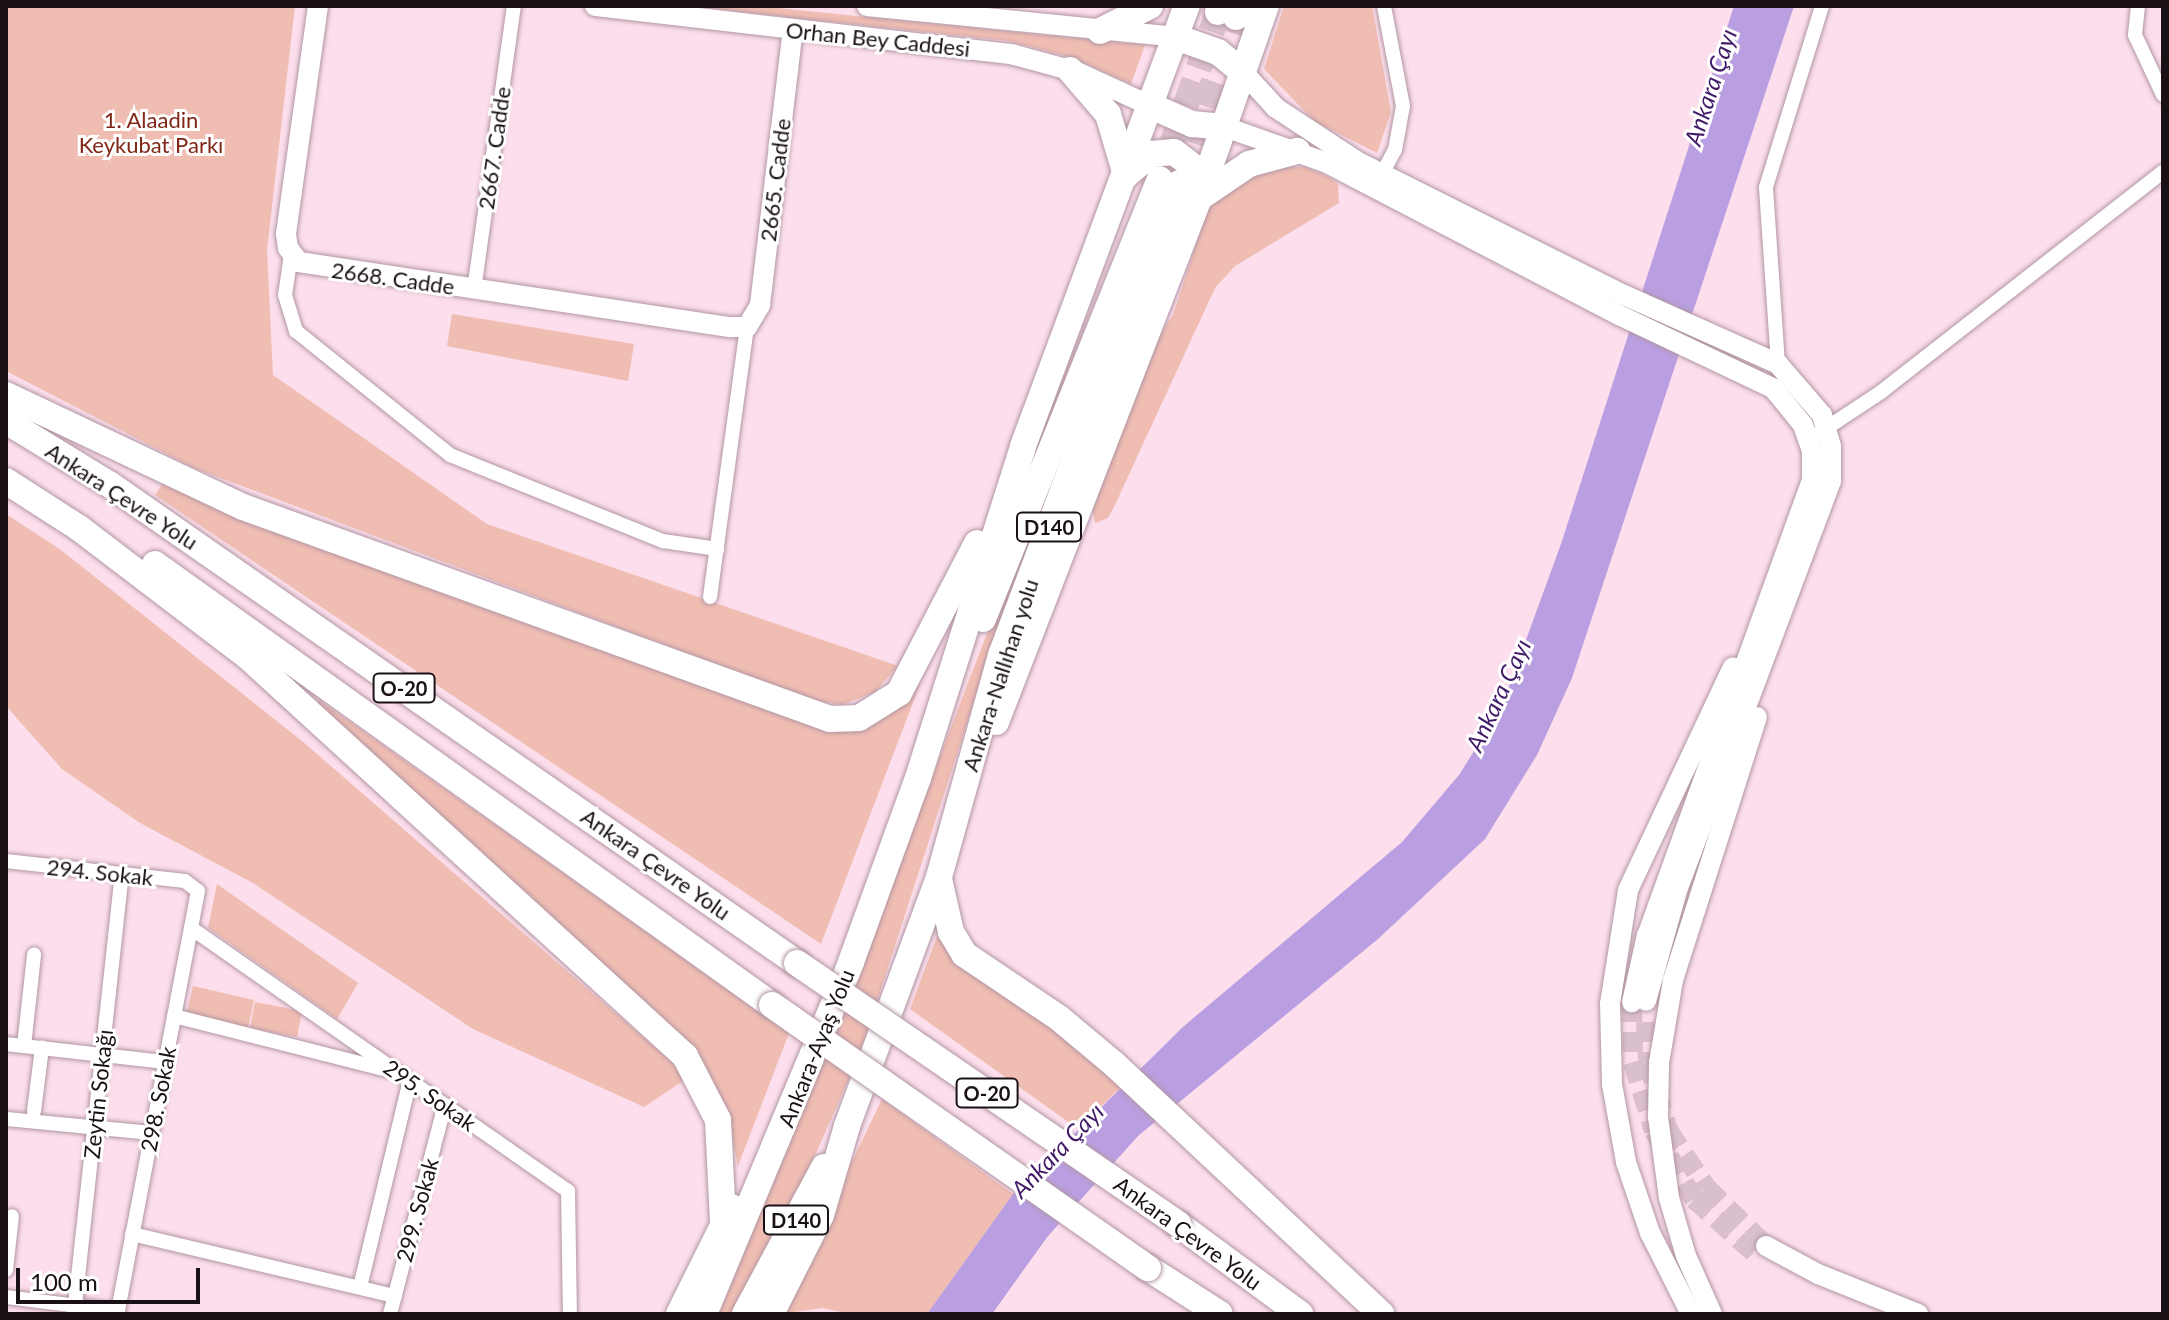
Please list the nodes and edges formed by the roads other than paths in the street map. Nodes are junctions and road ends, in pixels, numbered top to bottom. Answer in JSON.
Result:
{"nodes":[{"id":1,"x":318,"y":6,"type":"edge"},
{"id":2,"x":514,"y":6,"type":"edge"},
{"id":3,"x":595,"y":6,"type":"edge"},
{"id":4,"x":867,"y":6,"type":"edge"},
{"id":5,"x":1150,"y":6,"type":"edge"},
{"id":6,"x":1187,"y":6,"type":"edge"},
{"id":7,"x":1266,"y":6,"type":"edge"},
{"id":8,"x":1384,"y":6,"type":"edge"},
{"id":9,"x":1822,"y":6,"type":"edge"},
{"id":10,"x":2138,"y":6,"type":"edge"},
{"id":11,"x":793,"y":29,"type":"junction"},
{"id":12,"x":1100,"y":31,"type":"junction"},
{"id":13,"x":1176,"y":37,"type":"junction"},
{"id":14,"x":1070,"y":70,"type":"junction"},
{"id":15,"x":1243,"y":72,"type":"junction"},
{"id":16,"x":2163,"y":95,"type":"edge"},
{"id":17,"x":1151,"y":106,"type":"junction"},
{"id":18,"x":1225,"y":127,"type":"junction"},
{"id":19,"x":1297,"y":151,"type":"junction"},
{"id":20,"x":1126,"y":175,"type":"junction"},
{"id":21,"x":2160,"y":176,"type":"edge"},
{"id":22,"x":1376,"y":182,"type":"junction"},
{"id":23,"x":1179,"y":187,"type":"junction"},
{"id":24,"x":291,"y":255,"type":"junction"},
{"id":25,"x":474,"y":290,"type":"junction"},
{"id":26,"x":747,"y":327,"type":"junction"},
{"id":27,"x":1704,"y":342,"type":"junction"},
{"id":28,"x":1778,"y":364,"type":"junction"},
{"id":29,"x":6,"y":395,"type":"edge"},
{"id":30,"x":6,"y":421,"type":"edge"},
{"id":31,"x":1817,"y":434,"type":"junction"},
{"id":32,"x":1023,"y":446,"type":"junction"},
{"id":33,"x":6,"y":471,"type":"edge"},
{"id":34,"x":6,"y":481,"type":"edge"},
{"id":35,"x":717,"y":549,"type":"junction"},
{"id":36,"x":1785,"y":583,"type":"junction"},
{"id":37,"x":710,"y":597,"type":"dead end"},
{"id":38,"x":918,"y":778,"type":"junction"},
{"id":39,"x":6,"y":861,"type":"edge"},
{"id":40,"x":122,"y":874,"type":"junction"},
{"id":41,"x":939,"y":877,"type":"junction"},
{"id":42,"x":192,"y":885,"type":"joint"},
{"id":43,"x":191,"y":928,"type":"junction"},
{"id":44,"x":34,"y":955,"type":"dead end"},
{"id":45,"x":1639,"y":1001,"type":"tunnel mouth"},
{"id":46,"x":174,"y":1016,"type":"junction"},
{"id":47,"x":6,"y":1044,"type":"edge"},
{"id":48,"x":24,"y":1046,"type":"junction"},
{"id":49,"x":42,"y":1048,"type":"junction"},
{"id":50,"x":103,"y":1055,"type":"junction"},
{"id":51,"x":165,"y":1062,"type":"junction"},
{"id":52,"x":405,"y":1077,"type":"junction"},
{"id":53,"x":799,"y":1093,"type":"junction"},
{"id":54,"x":445,"y":1105,"type":"junction"},
{"id":55,"x":34,"y":1111,"type":"dead end"},
{"id":56,"x":6,"y":1119,"type":"edge"},
{"id":57,"x":847,"y":1126,"type":"junction"},
{"id":58,"x":95,"y":1127,"type":"junction"},
{"id":59,"x":152,"y":1133,"type":"junction"},
{"id":60,"x":12,"y":1216,"type":"dead end"},
{"id":61,"x":723,"y":1222,"type":"junction"},
{"id":62,"x":132,"y":1234,"type":"junction"},
{"id":63,"x":6,"y":1270,"type":"edge"},
{"id":64,"x":360,"y":1287,"type":"junction"},
{"id":65,"x":395,"y":1296,"type":"junction"},
{"id":66,"x":6,"y":1297,"type":"edge"},
{"id":67,"x":75,"y":1310,"type":"edge"},
{"id":68,"x":117,"y":1312,"type":"edge"},
{"id":69,"x":390,"y":1314,"type":"edge"},
{"id":70,"x":570,"y":1314,"type":"edge"},
{"id":71,"x":679,"y":1314,"type":"edge"},
{"id":72,"x":704,"y":1314,"type":"edge"},
{"id":73,"x":745,"y":1314,"type":"edge"},
{"id":74,"x":771,"y":1314,"type":"edge"},
{"id":75,"x":1220,"y":1314,"type":"edge"},
{"id":76,"x":1300,"y":1314,"type":"edge"},
{"id":77,"x":1381,"y":1314,"type":"edge"},
{"id":78,"x":1691,"y":1314,"type":"edge"},
{"id":79,"x":1712,"y":1314,"type":"edge"},
{"id":80,"x":1885,"y":1314,"type":"edge"},
{"id":81,"x":1918,"y":1314,"type":"edge"}],
"edges":[{"from":1,"to":24,"type":"main road"},
{"from":2,"to":25,"type":"street","name":"2667. Cadde"},
{"from":3,"to":11,"type":"main road","name":"Orhan Bey Caddesi"},
{"from":4,"to":12,"type":"main road","name":"Orhan Bey Caddesi"},
{"from":5,"to":12,"type":"highway"},
{"from":6,"to":13,"type":"highway"},
{"from":7,"to":15,"type":"highway"},
{"from":8,"to":22,"type":"street"},
{"from":9,"to":28,"type":"street"},
{"from":10,"to":16,"type":"street"},
{"from":11,"to":14,"type":"main road","name":"Orhan Bey Caddesi"},
{"from":11,"to":26,"type":"main road","name":"2665. Cadde"},
{"from":12,"to":13,"type":"main road","name":"Orhan Bey Caddesi"},
{"from":13,"to":15,"type":"highway"},
{"from":13,"to":17,"type":"highway"},
{"from":14,"to":17,"type":"main road","name":"Orhan Bey Caddesi"},
{"from":14,"to":20,"type":"highway"},
{"from":15,"to":18,"type":"highway"},
{"from":15,"to":22,"type":"main road"},
{"from":17,"to":18,"type":"highway"},
{"from":17,"to":20,"type":"highway"},
{"from":18,"to":19,"type":"main road"},
{"from":18,"to":23,"type":"highway"},
{"from":19,"to":22,"type":"main road"},
{"from":19,"to":23,"type":"highway"},
{"from":20,"to":23,"type":"highway"},
{"from":20,"to":32,"type":"highway"},
{"from":21,"to":31,"type":"street"},
{"from":22,"to":27,"type":"main road"},
{"from":23,"to":38,"type":"highway","name":"Ankara-Nallıhan yolu","number":"D140"},
{"from":23,"to":41,"type":"highway","number":"D140"},
{"from":24,"to":25,"type":"main road","name":"2668. Cadde"},
{"from":24,"to":35,"type":"street"},
{"from":25,"to":26,"type":"main road","name":"2668. Cadde"},
{"from":26,"to":35,"type":"street"},
{"from":27,"to":28,"type":"main road"},
{"from":27,"to":31,"type":"main road"},
{"from":28,"to":31,"type":"main road"},
{"from":29,"to":32,"type":"highway"},
{"from":30,"to":76,"type":"highway","name":"Ankara Çevre Yolu","number":"O-20","bridge":true},
{"from":31,"to":36,"type":"main road"},
{"from":32,"to":38,"type":"highway"},
{"from":33,"to":75,"type":"highway","name":"Ankara Çevre Yolu","number":"O-20","bridge":true},
{"from":34,"to":61,"type":"highway"},
{"from":35,"to":37,"type":"street"},
{"from":36,"to":45,"type":"main road"},
{"from":36,"to":78,"type":"main road"},
{"from":36,"to":79,"type":"main road"},
{"from":38,"to":53,"type":"highway","name":"Ankara-Ayaş Yolu","number":"D140"},
{"from":39,"to":40,"type":"street","name":"294. Sokak"},
{"from":40,"to":42,"type":"street","name":"294. Sokak"},
{"from":40,"to":50,"type":"street","name":"Zeytin Sokağı"},
{"from":41,"to":57,"type":"highway","number":"D140"},
{"from":41,"to":77,"type":"highway"},
{"from":42,"to":43,"type":"street","name":"298. Sokak"},
{"from":43,"to":46,"type":"street","name":"298. Sokak"},
{"from":43,"to":52,"type":"street","name":"295. Sokak"},
{"from":44,"to":48,"type":"street"},
{"from":46,"to":51,"type":"street","name":"298. Sokak"},
{"from":46,"to":52,"type":"street"},
{"from":47,"to":48,"type":"street"},
{"from":48,"to":49,"type":"street"},
{"from":49,"to":50,"type":"street"},
{"from":49,"to":55,"type":"street"},
{"from":50,"to":51,"type":"street"},
{"from":50,"to":58,"type":"street","name":"Zeytin Sokağı"},
{"from":51,"to":59,"type":"street","name":"298. Sokak"},
{"from":52,"to":54,"type":"street","name":"295. Sokak"},
{"from":52,"to":64,"type":"street"},
{"from":53,"to":61,"type":"highway"},
{"from":53,"to":72,"type":"highway","name":"Ankara-Ayaş Yolu","number":"D140"},
{"from":54,"to":65,"type":"street","name":"299. Sokak"},
{"from":54,"to":70,"type":"street","name":"295. Sokak"},
{"from":56,"to":58,"type":"street"},
{"from":57,"to":73,"type":"highway","number":"D140"},
{"from":57,"to":74,"type":"highway"},
{"from":58,"to":59,"type":"street"},
{"from":58,"to":67,"type":"street","name":"Zeytin Sokağı"},
{"from":59,"to":62,"type":"street","name":"298. Sokak"},
{"from":60,"to":63,"type":"street"},
{"from":61,"to":71,"type":"highway"},
{"from":62,"to":64,"type":"street"},
{"from":62,"to":68,"type":"street","name":"298. Sokak"},
{"from":64,"to":65,"type":"street"},
{"from":65,"to":69,"type":"street","name":"299. Sokak"},
{"from":66,"to":67,"type":"street"},
{"from":67,"to":68,"type":"street"},
{"from":80,"to":81,"type":"main road"}]}
